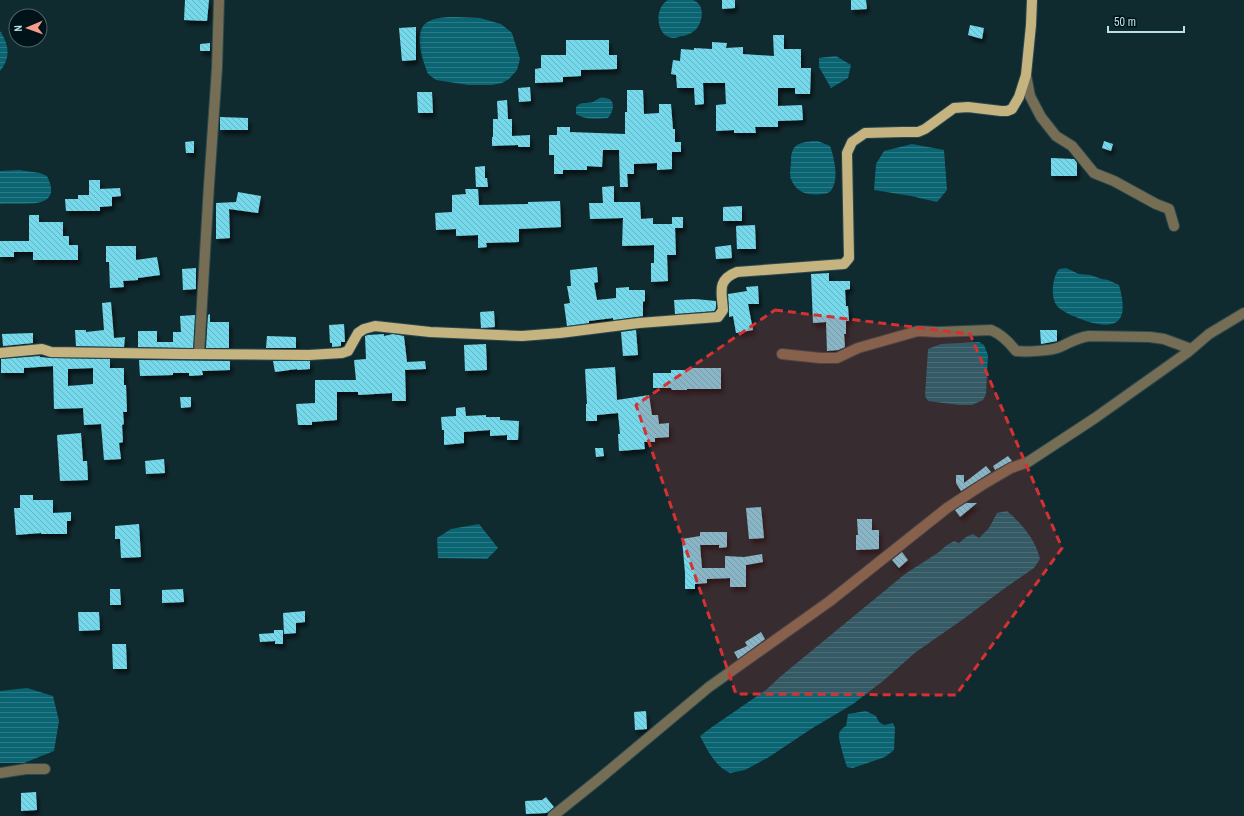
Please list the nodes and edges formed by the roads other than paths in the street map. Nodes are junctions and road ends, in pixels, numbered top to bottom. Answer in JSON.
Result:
{"nodes":[{"id":1,"x":219,"y":0,"type":"edge"},
{"id":2,"x":1032,"y":0,"type":"edge"},
{"id":3,"x":1026,"y":75,"type":"junction"},
{"id":4,"x":1174,"y":226,"type":"dead end"},
{"id":5,"x":1244,"y":313,"type":"edge"},
{"id":6,"x":1191,"y":349,"type":"junction"},
{"id":7,"x":0,"y":353,"type":"edge"},
{"id":8,"x":199,"y":354,"type":"junction"},
{"id":9,"x":782,"y":354,"type":"dead end"},
{"id":10,"x":45,"y":770,"type":"dead end"},
{"id":11,"x":0,"y":773,"type":"edge"},
{"id":12,"x":553,"y":816,"type":"edge"}],
"edges":[{"from":1,"to":8,"type":"street"},
{"from":2,"to":3,"type":"main road"},
{"from":3,"to":4,"type":"street"},
{"from":3,"to":8,"type":"main road"},
{"from":5,"to":6,"type":"street"},
{"from":6,"to":9,"type":"street"},
{"from":6,"to":12,"type":"street"},
{"from":7,"to":8,"type":"main road"},
{"from":10,"to":11,"type":"street"}]}
